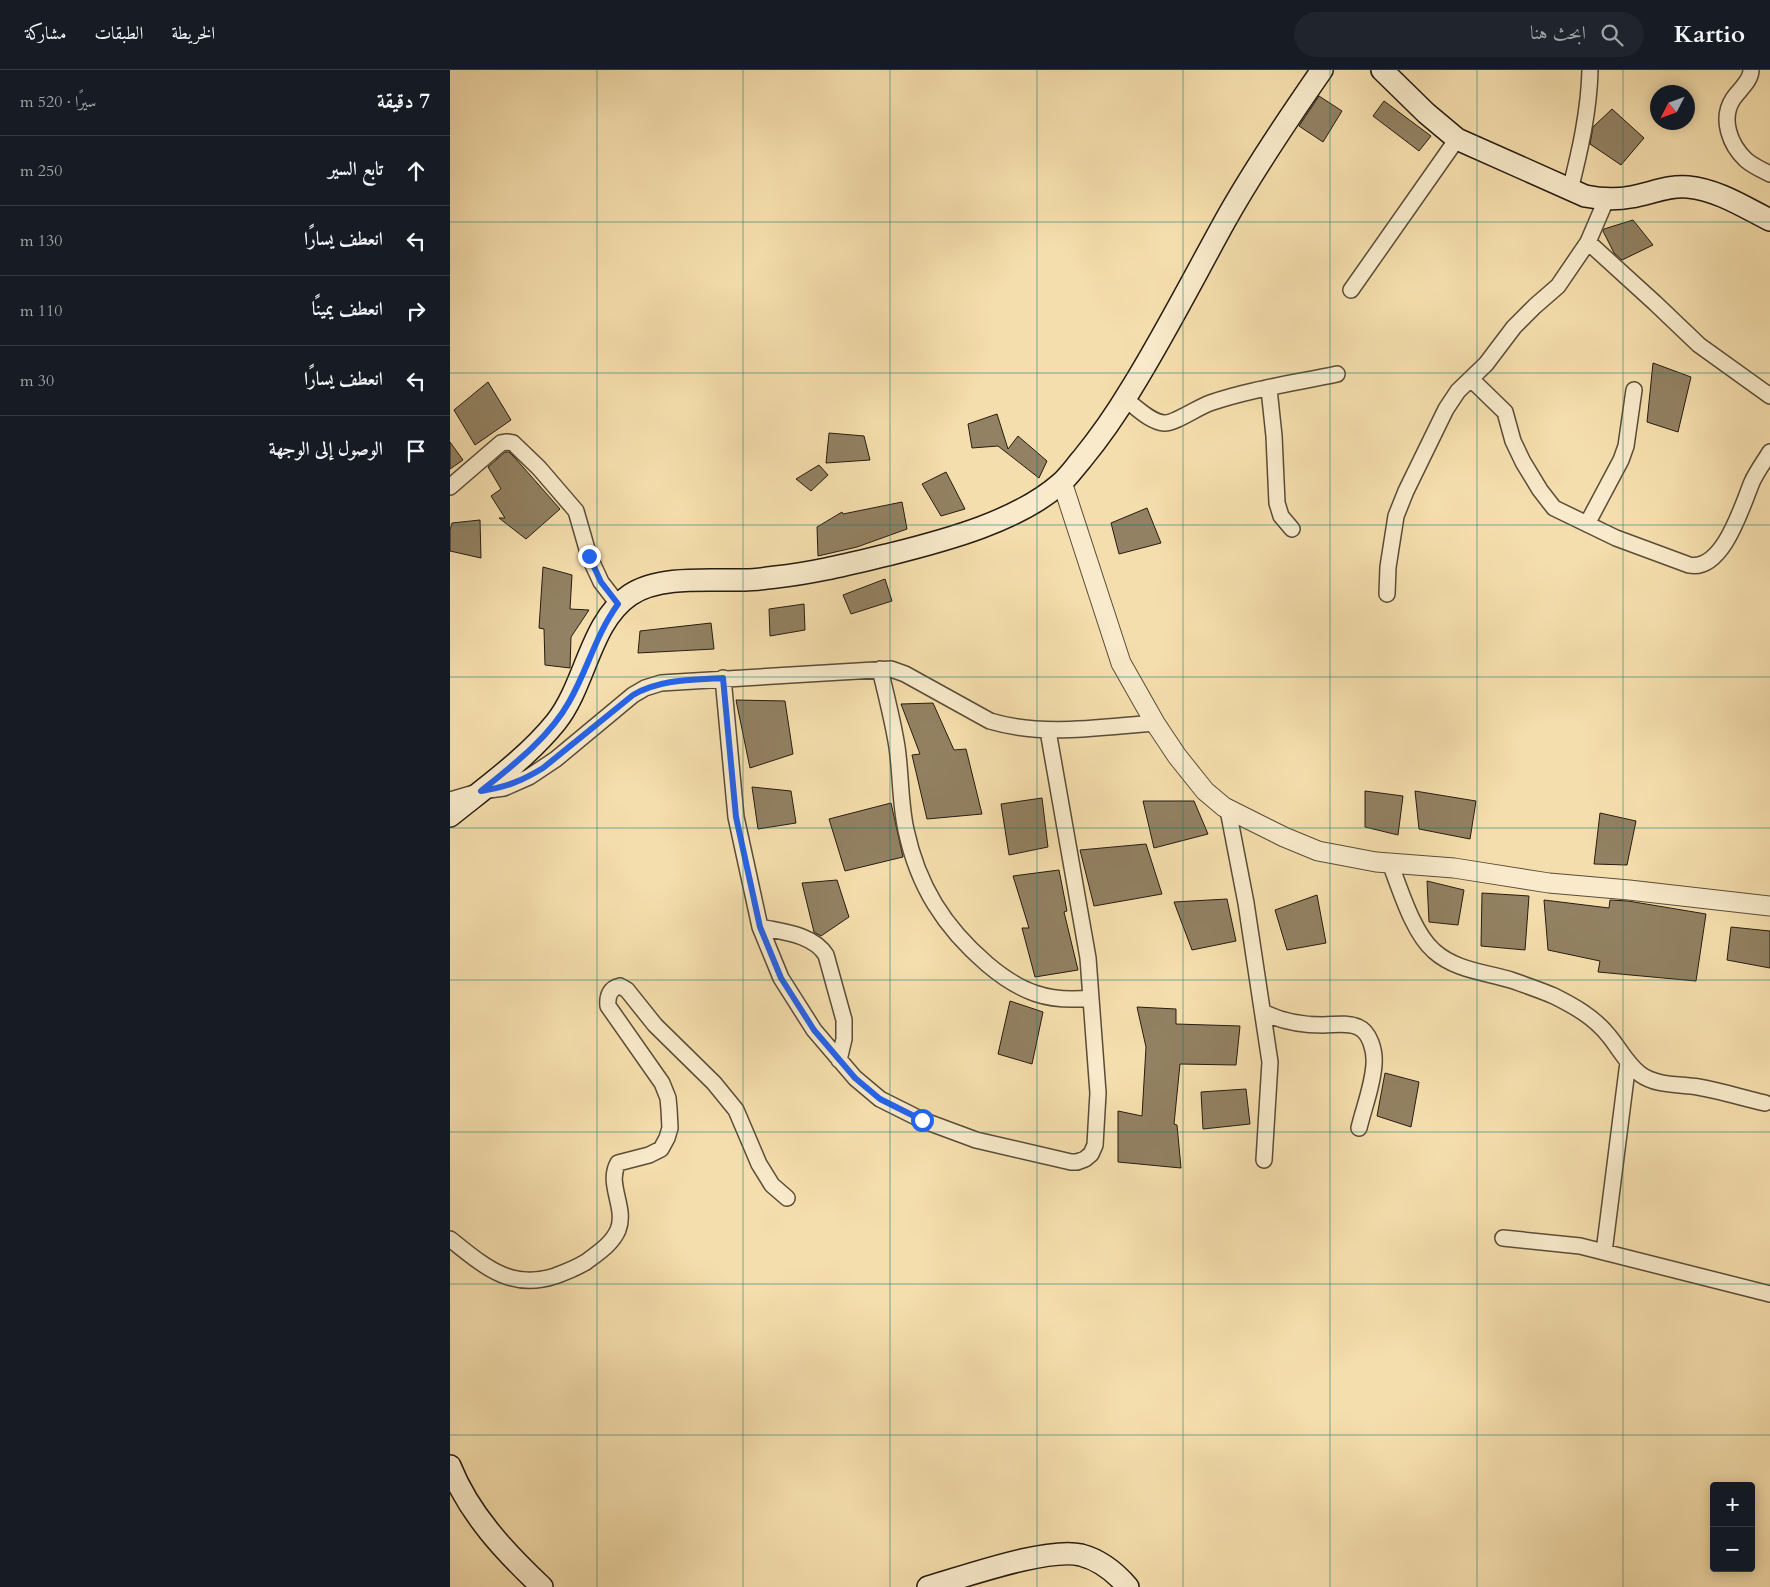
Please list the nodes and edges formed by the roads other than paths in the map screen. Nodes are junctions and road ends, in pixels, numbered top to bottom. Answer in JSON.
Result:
{"nodes":[{"id":1,"x":1322,"y":70,"type":"edge"},
{"id":2,"x":1382,"y":70,"type":"edge"},
{"id":3,"x":1590,"y":70,"type":"edge"},
{"id":4,"x":1751,"y":70,"type":"edge"},
{"id":5,"x":1457,"y":139,"type":"junction"},
{"id":6,"x":1770,"y":174,"type":"edge"},
{"id":7,"x":1570,"y":190,"type":"junction"},
{"id":8,"x":1606,"y":200,"type":"junction"},
{"id":9,"x":1770,"y":220,"type":"edge"},
{"id":10,"x":1588,"y":242,"type":"junction"},
{"id":11,"x":1351,"y":290,"type":"dead end"},
{"id":12,"x":1337,"y":374,"type":"dead end"},
{"id":13,"x":1471,"y":379,"type":"junction"},
{"id":14,"x":1269,"y":389,"type":"junction"},
{"id":15,"x":1634,"y":390,"type":"dead end"},
{"id":16,"x":1770,"y":396,"type":"edge"},
{"id":17,"x":1125,"y":399,"type":"junction"},
{"id":18,"x":1770,"y":452,"type":"edge"},
{"id":19,"x":1062,"y":482,"type":"junction"},
{"id":20,"x":450,"y":487,"type":"edge"},
{"id":21,"x":1587,"y":524,"type":"junction"},
{"id":22,"x":1292,"y":530,"type":"dead end"},
{"id":23,"x":1387,"y":594,"type":"dead end"},
{"id":24,"x":618,"y":604,"type":"junction"},
{"id":25,"x":880,"y":669,"type":"junction"},
{"id":26,"x":723,"y":678,"type":"junction"},
{"id":27,"x":1155,"y":723,"type":"junction"},
{"id":28,"x":1048,"y":731,"type":"junction"},
{"id":29,"x":481,"y":791,"type":"junction"},
{"id":30,"x":450,"y":800,"type":"edge"},
{"id":31,"x":1228,"y":810,"type":"junction"},
{"id":32,"x":450,"y":816,"type":"edge"},
{"id":33,"x":1390,"y":863,"type":"junction"},
{"id":34,"x":1770,"y":906,"type":"edge"},
{"id":35,"x":760,"y":927,"type":"junction"},
{"id":36,"x":1091,"y":998,"type":"junction"},
{"id":37,"x":1263,"y":1012,"type":"junction"},
{"id":38,"x":839,"y":1060,"type":"junction"},
{"id":39,"x":1628,"y":1062,"type":"junction"},
{"id":40,"x":1765,"y":1103,"type":"dead end"},
{"id":41,"x":1358,"y":1128,"type":"dead end"},
{"id":42,"x":1264,"y":1160,"type":"dead end"},
{"id":43,"x":787,"y":1198,"type":"dead end"},
{"id":44,"x":450,"y":1238,"type":"edge"},
{"id":45,"x":1503,"y":1238,"type":"dead end"},
{"id":46,"x":1604,"y":1252,"type":"junction"},
{"id":47,"x":1770,"y":1294,"type":"edge"},
{"id":48,"x":450,"y":1466,"type":"edge"},
{"id":49,"x":542,"y":1587,"type":"edge"},
{"id":50,"x":928,"y":1587,"type":"edge"},
{"id":51,"x":1128,"y":1587,"type":"edge"}],
"edges":[{"from":1,"to":17,"type":"main road"},
{"from":2,"to":5,"type":"main road"},
{"from":3,"to":7,"type":"street"},
{"from":4,"to":6,"type":"street"},
{"from":5,"to":7,"type":"main road"},
{"from":5,"to":11,"type":"street"},
{"from":7,"to":8,"type":"main road"},
{"from":8,"to":9,"type":"main road"},
{"from":8,"to":10,"type":"street"},
{"from":10,"to":13,"type":"street"},
{"from":10,"to":16,"type":"street"},
{"from":12,"to":14,"type":"street"},
{"from":13,"to":21,"type":"street"},
{"from":13,"to":23,"type":"street"},
{"from":14,"to":17,"type":"street"},
{"from":14,"to":22,"type":"street"},
{"from":15,"to":21,"type":"street"},
{"from":17,"to":19,"type":"main road"},
{"from":18,"to":21,"type":"street"},
{"from":19,"to":24,"type":"main road"},
{"from":19,"to":27,"type":"street"},
{"from":20,"to":24,"type":"street"},
{"from":24,"to":29,"type":"main road"},
{"from":25,"to":26,"type":"street"},
{"from":25,"to":28,"type":"street"},
{"from":25,"to":36,"type":"street"},
{"from":26,"to":29,"type":"street"},
{"from":26,"to":35,"type":"street"},
{"from":27,"to":28,"type":"street"},
{"from":27,"to":31,"type":"street"},
{"from":28,"to":36,"type":"street"},
{"from":29,"to":30,"type":"street"},
{"from":29,"to":32,"type":"main road"},
{"from":31,"to":33,"type":"street"},
{"from":31,"to":37,"type":"street"},
{"from":33,"to":34,"type":"street"},
{"from":33,"to":39,"type":"street"},
{"from":35,"to":38,"type":"street"},
{"from":35,"to":38,"type":"street"},
{"from":36,"to":38,"type":"street"},
{"from":37,"to":41,"type":"street"},
{"from":37,"to":42,"type":"street"},
{"from":39,"to":40,"type":"street"},
{"from":39,"to":46,"type":"street"},
{"from":43,"to":44,"type":"street"},
{"from":45,"to":46,"type":"street"},
{"from":46,"to":47,"type":"street"},
{"from":48,"to":49,"type":"main road"},
{"from":50,"to":51,"type":"main road"}]}
